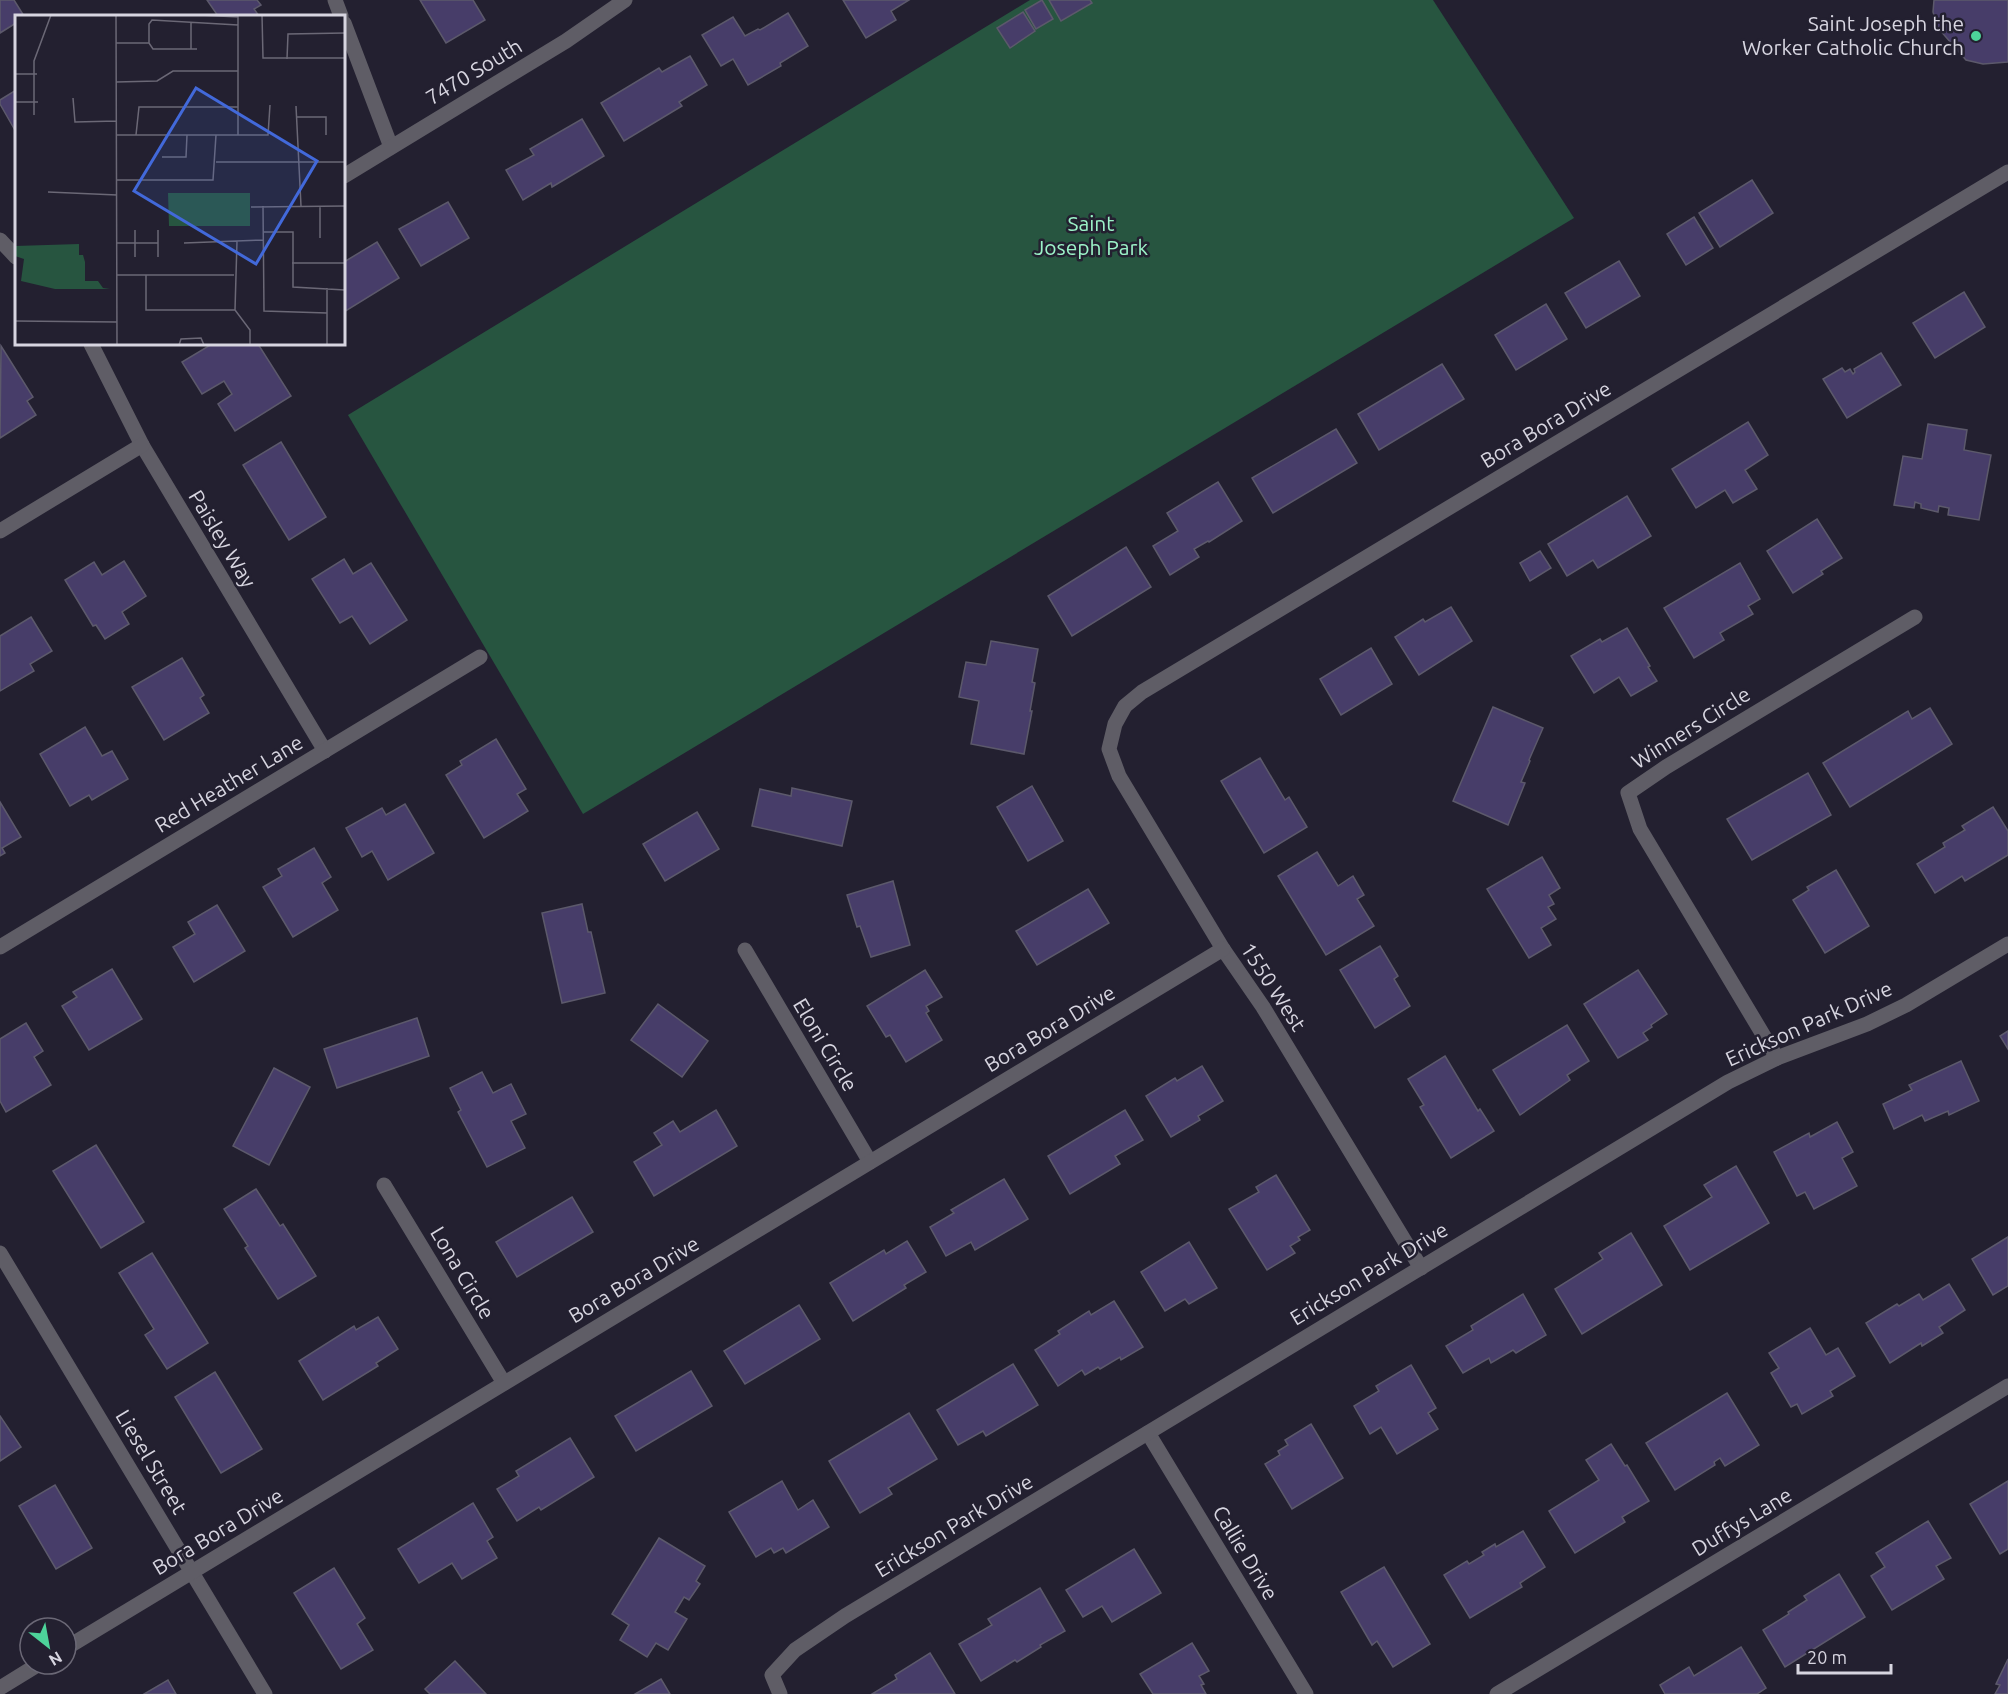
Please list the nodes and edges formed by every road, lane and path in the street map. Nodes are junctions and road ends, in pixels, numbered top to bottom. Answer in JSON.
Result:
{"nodes":[{"id":1,"x":335,"y":0,"type":"edge"},
{"id":2,"x":625,"y":0,"type":"edge"},
{"id":3,"x":341,"y":15,"type":"edge"},
{"id":4,"x":345,"y":26,"type":"edge"},
{"id":5,"x":391,"y":147,"type":"junction"},
{"id":6,"x":2008,"y":172,"type":"edge"},
{"id":7,"x":345,"y":175,"type":"edge"},
{"id":8,"x":0,"y":240,"type":"edge"},
{"id":9,"x":15,"y":255,"type":"edge"},
{"id":10,"x":92,"y":345,"type":"edge"},
{"id":11,"x":142,"y":445,"type":"junction"},
{"id":12,"x":0,"y":531,"type":"edge"},
{"id":13,"x":1915,"y":617,"type":"dead end"},
{"id":14,"x":480,"y":657,"type":"dead end"},
{"id":15,"x":1115,"y":724,"type":"joint"},
{"id":16,"x":325,"y":751,"type":"junction"},
{"id":17,"x":2008,"y":944,"type":"edge"},
{"id":18,"x":0,"y":947,"type":"edge"},
{"id":19,"x":1223,"y":949,"type":"junction"},
{"id":20,"x":744,"y":950,"type":"dead end"},
{"id":21,"x":1777,"y":1058,"type":"junction"},
{"id":22,"x":870,"y":1162,"type":"junction"},
{"id":23,"x":384,"y":1185,"type":"dead end"},
{"id":24,"x":0,"y":1253,"type":"edge"},
{"id":25,"x":1421,"y":1268,"type":"junction"},
{"id":26,"x":504,"y":1383,"type":"junction"},
{"id":27,"x":2008,"y":1386,"type":"edge"},
{"id":28,"x":1148,"y":1433,"type":"junction"},
{"id":29,"x":192,"y":1571,"type":"junction"},
{"id":30,"x":78,"y":1641,"type":"edge"},
{"id":31,"x":20,"y":1676,"type":"edge"},
{"id":32,"x":0,"y":1688,"type":"edge"},
{"id":33,"x":265,"y":1694,"type":"edge"},
{"id":34,"x":780,"y":1694,"type":"edge"},
{"id":35,"x":1306,"y":1694,"type":"edge"},
{"id":36,"x":1497,"y":1694,"type":"edge"}],
"edges":[{"from":1,"to":3,"type":"street"},
{"from":2,"to":5,"type":"street","name":"7470 South"},
{"from":4,"to":5,"type":"street"},
{"from":5,"to":7,"type":"street","name":"7470 South"},
{"from":6,"to":15,"type":"street","name":"Bora Bora Drive"},
{"from":8,"to":9,"type":"street"},
{"from":10,"to":11,"type":"street","name":"Paisley Way"},
{"from":11,"to":12,"type":"street"},
{"from":11,"to":16,"type":"street","name":"Paisley Way"},
{"from":13,"to":21,"type":"street","name":"Winners Circle"},
{"from":14,"to":16,"type":"street","name":"Red Heather Lane"},
{"from":15,"to":19,"type":"street","name":"1550 West"},
{"from":16,"to":18,"type":"street","name":"Red Heather Lane"},
{"from":17,"to":21,"type":"street","name":"Erickson Park Drive"},
{"from":19,"to":22,"type":"street","name":"Bora Bora Drive"},
{"from":19,"to":25,"type":"street","name":"1550 West"},
{"from":20,"to":22,"type":"street","name":"Eloni Circle"},
{"from":21,"to":25,"type":"street","name":"Erickson Park Drive"},
{"from":22,"to":26,"type":"street","name":"Bora Bora Drive"},
{"from":23,"to":26,"type":"street","name":"Lona Circle"},
{"from":24,"to":29,"type":"street","name":"Liesel Street"},
{"from":25,"to":28,"type":"street","name":"Erickson Park Drive"},
{"from":26,"to":29,"type":"street","name":"Bora Bora Drive"},
{"from":27,"to":36,"type":"street","name":"Duffys Lane"},
{"from":28,"to":34,"type":"street","name":"Erickson Park Drive"},
{"from":28,"to":35,"type":"street","name":"Callie Drive"},
{"from":29,"to":30,"type":"street","name":"Bora Bora Drive"},
{"from":29,"to":33,"type":"street","name":"Liesel Street"},
{"from":31,"to":32,"type":"street"}]}
